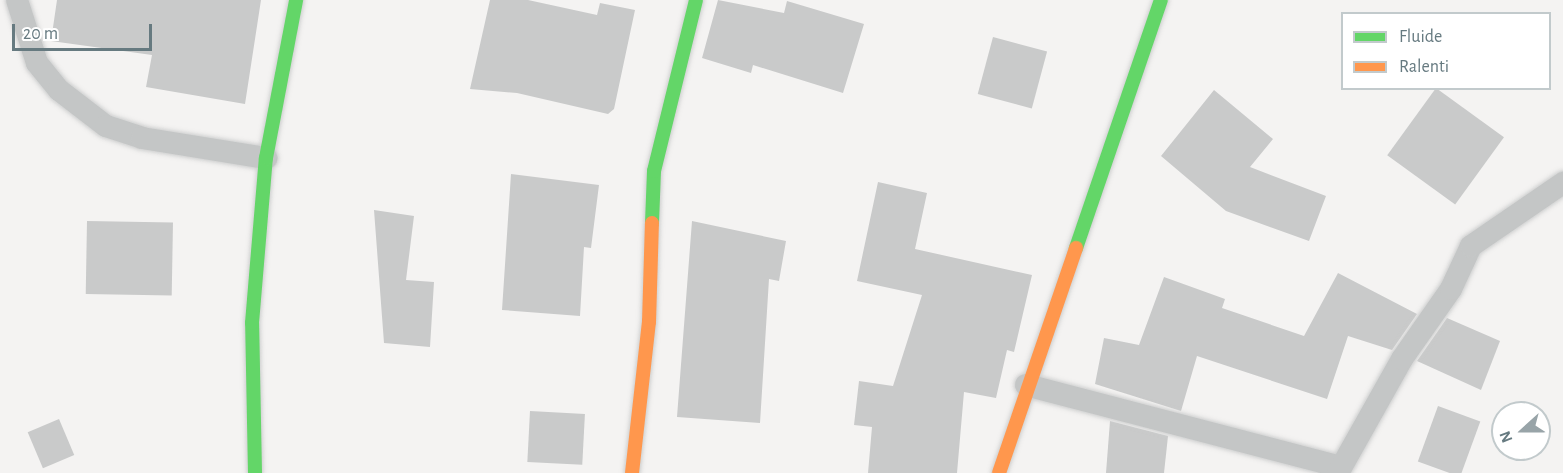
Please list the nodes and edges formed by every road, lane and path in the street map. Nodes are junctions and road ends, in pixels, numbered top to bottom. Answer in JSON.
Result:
{"nodes":[{"id":1,"x":17,"y":0,"type":"edge"},
{"id":2,"x":296,"y":0,"type":"edge"},
{"id":3,"x":696,"y":0,"type":"edge"},
{"id":4,"x":1161,"y":0,"type":"edge"},
{"id":5,"x":266,"y":158,"type":"junction"},
{"id":6,"x":1563,"y":183,"type":"edge"},
{"id":7,"x":1026,"y":385,"type":"junction"},
{"id":8,"x":1339,"y":470,"type":"edge"},
{"id":9,"x":255,"y":473,"type":"edge"},
{"id":10,"x":632,"y":473,"type":"edge"},
{"id":11,"x":999,"y":473,"type":"edge"}],
"edges":[{"from":1,"to":5,"type":"lane"},
{"from":2,"to":5,"type":"street"},
{"from":3,"to":10,"type":"street"},
{"from":4,"to":7,"type":"street"},
{"from":5,"to":9,"type":"street"},
{"from":6,"to":8,"type":"lane"},
{"from":7,"to":8,"type":"lane"},
{"from":7,"to":11,"type":"street"}]}
